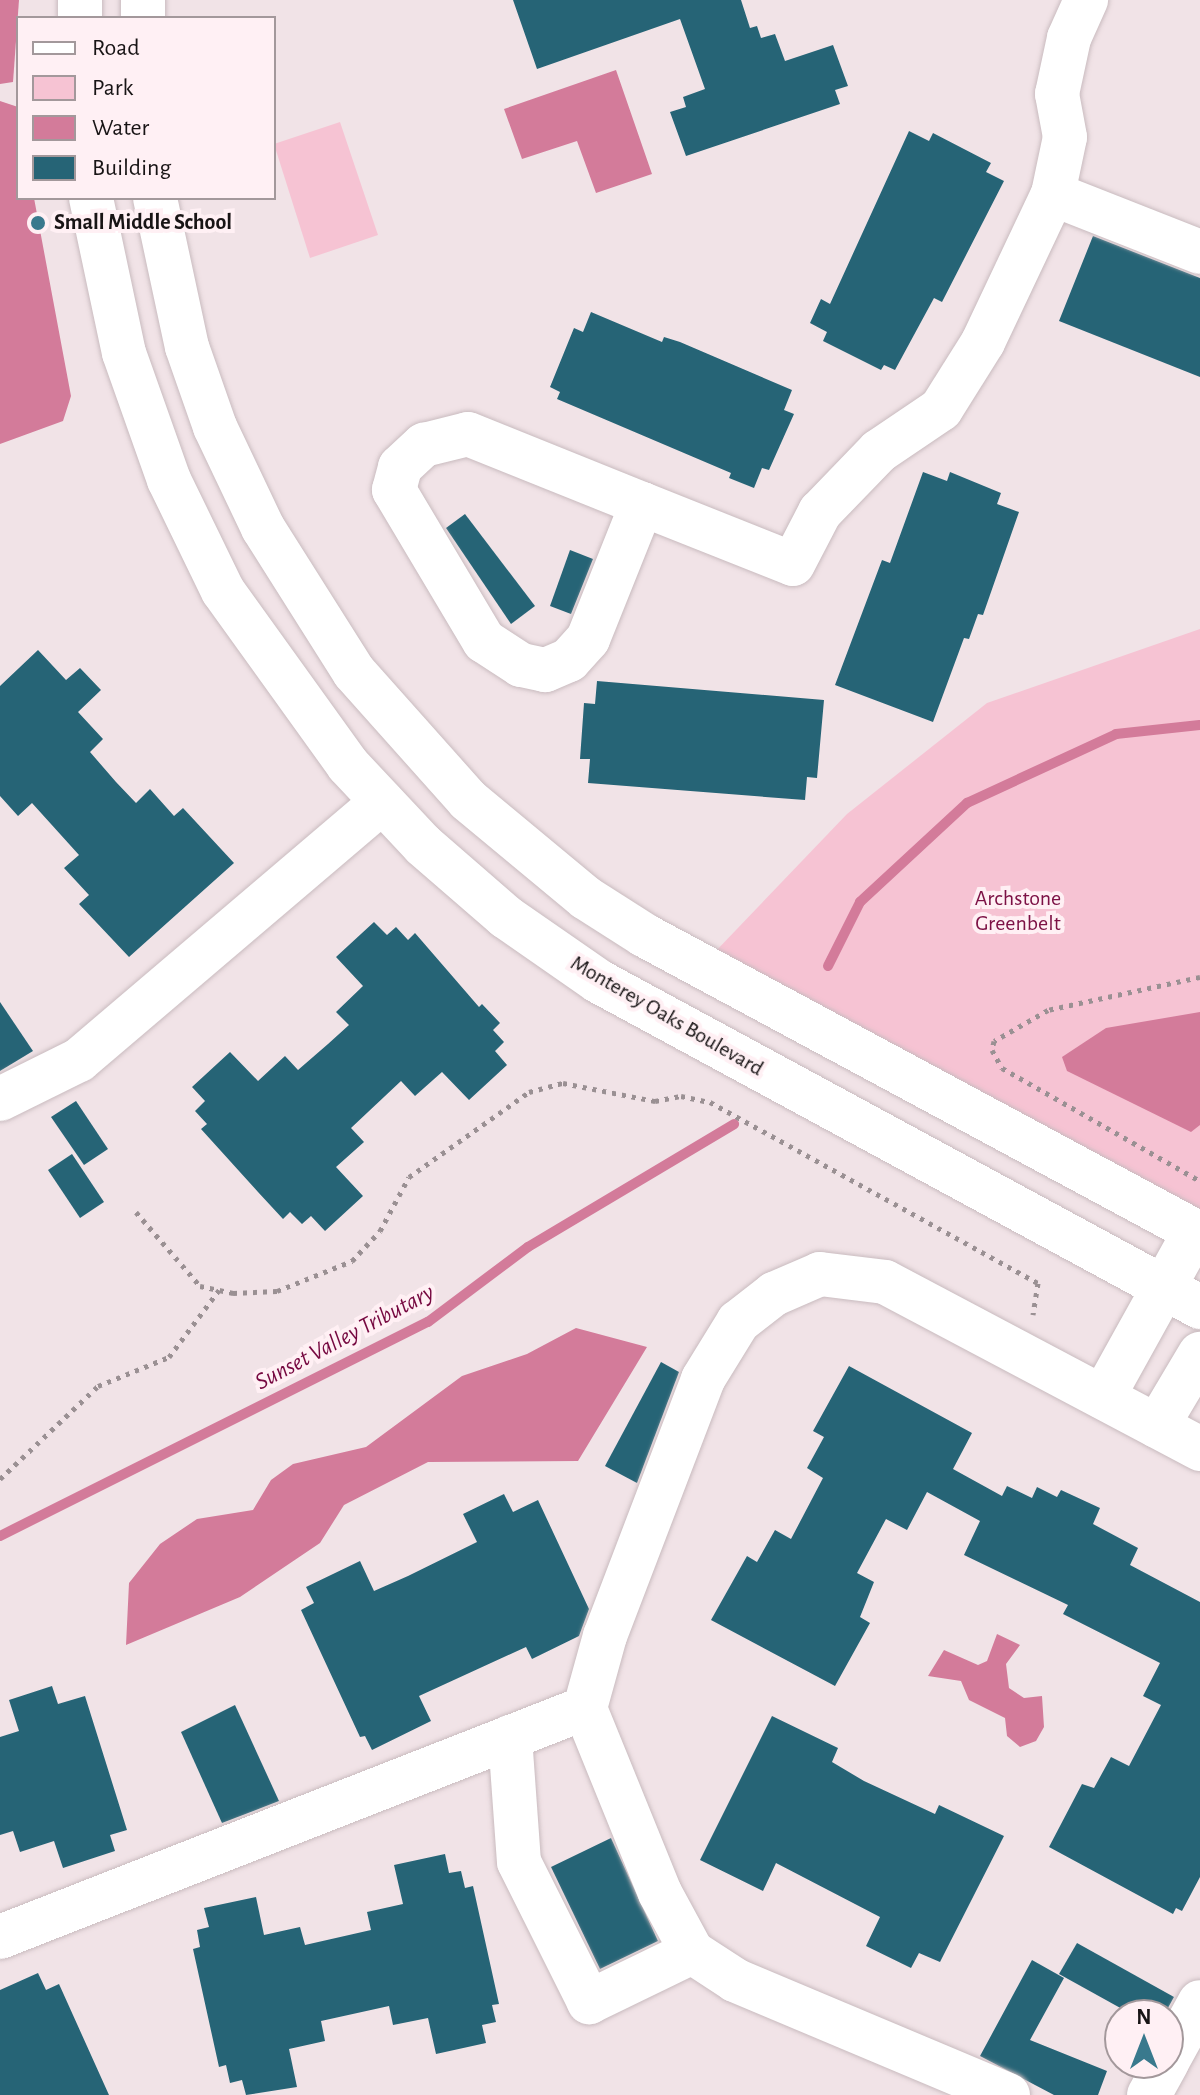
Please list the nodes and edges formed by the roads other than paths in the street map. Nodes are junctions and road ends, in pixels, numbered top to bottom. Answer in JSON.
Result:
{"nodes":[{"id":1,"x":1086,"y":0,"type":"edge"},
{"id":2,"x":1053,"y":194,"type":"junction"},
{"id":3,"x":91,"y":200,"type":"edge"},
{"id":4,"x":155,"y":200,"type":"edge"},
{"id":5,"x":1200,"y":252,"type":"edge"},
{"id":6,"x":642,"y":504,"type":"junction"},
{"id":7,"x":382,"y":802,"type":"junction"},
{"id":8,"x":0,"y":1099,"type":"edge"},
{"id":9,"x":1197,"y":1232,"type":"edge"},
{"id":10,"x":1182,"y":1297,"type":"edge"},
{"id":11,"x":1200,"y":1354,"type":"edge"},
{"id":12,"x":1103,"y":1397,"type":"junction"},
{"id":13,"x":1157,"y":1426,"type":"junction"},
{"id":14,"x":1200,"y":1449,"type":"edge"},
{"id":15,"x":585,"y":1708,"type":"junction"},
{"id":16,"x":510,"y":1737,"type":"junction"},
{"id":17,"x":0,"y":1937,"type":"edge"},
{"id":18,"x":692,"y":1952,"type":"junction"},
{"id":19,"x":1200,"y":2002,"type":"edge"},
{"id":20,"x":1184,"y":2031,"type":"edge"},
{"id":21,"x":1008,"y":2095,"type":"edge"}],
"edges":[{"from":1,"to":2,"type":"street"},
{"from":2,"to":5,"type":"street"},
{"from":2,"to":6,"type":"street"},
{"from":3,"to":7,"type":"street","name":"Monterey Oaks Boulevard"},
{"from":4,"to":9,"type":"street"},
{"from":6,"to":6,"type":"street"},
{"from":7,"to":8,"type":"street"},
{"from":7,"to":10,"type":"street","name":"Monterey Oaks Boulevard"},
{"from":9,"to":10,"type":"street"},
{"from":10,"to":12,"type":"street"},
{"from":11,"to":13,"type":"street"},
{"from":12,"to":13,"type":"street"},
{"from":12,"to":15,"type":"street"},
{"from":13,"to":14,"type":"street"},
{"from":15,"to":16,"type":"street"},
{"from":15,"to":18,"type":"street"},
{"from":16,"to":17,"type":"street"},
{"from":16,"to":18,"type":"street"},
{"from":18,"to":21,"type":"street"},
{"from":19,"to":20,"type":"street"}]}
